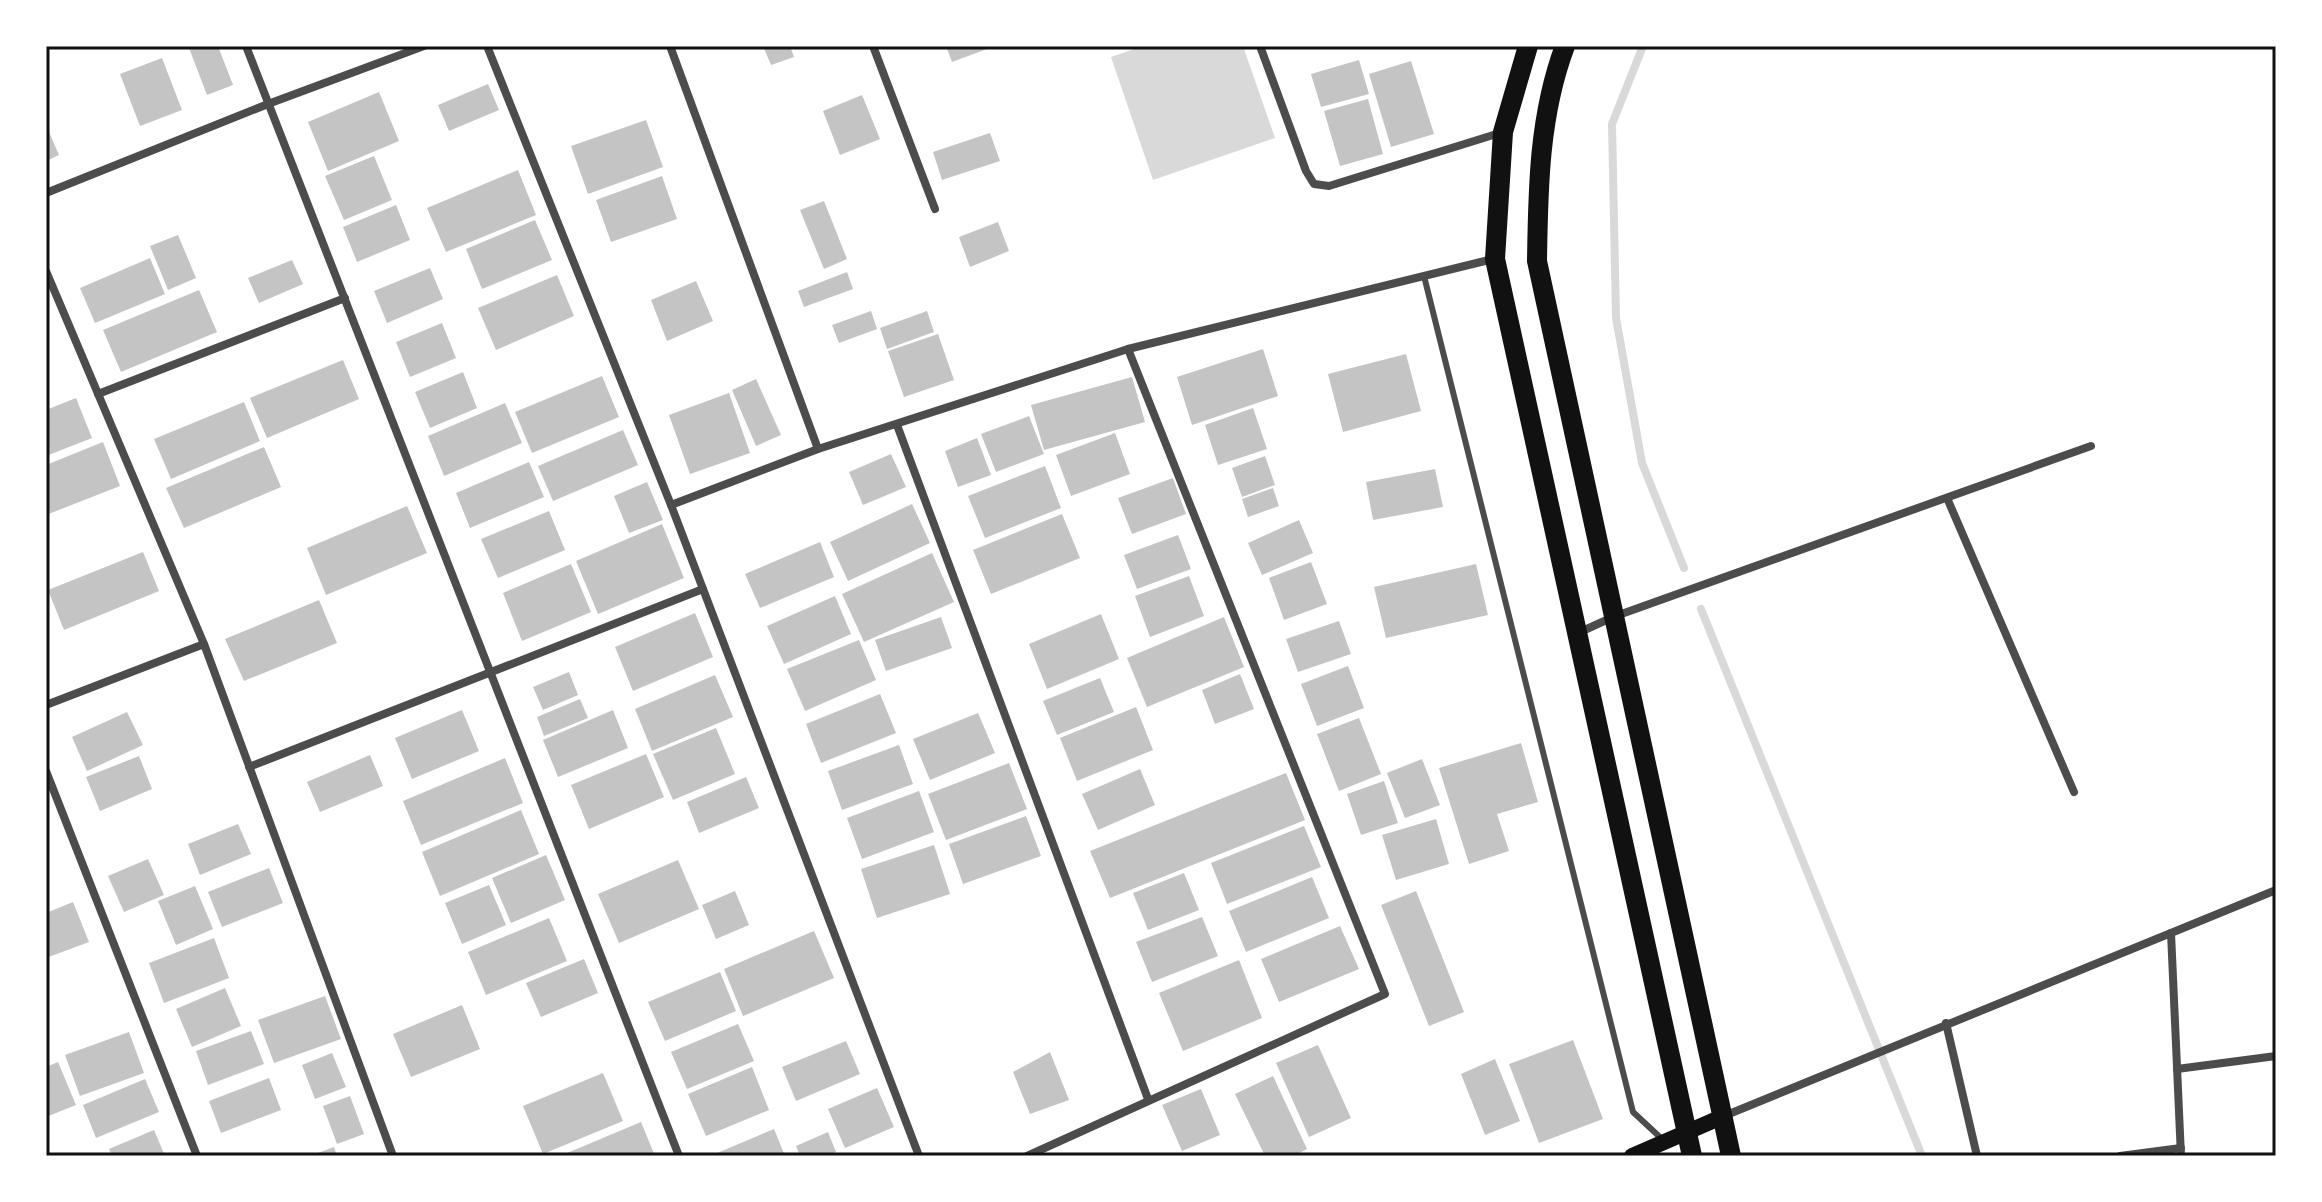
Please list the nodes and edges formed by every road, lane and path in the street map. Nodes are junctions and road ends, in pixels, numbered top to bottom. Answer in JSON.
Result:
{"nodes":[{"id":1,"x":246,"y":46,"type":"edge"},
{"id":2,"x":424,"y":46,"type":"edge"},
{"id":3,"x":487,"y":46,"type":"edge"},
{"id":4,"x":670,"y":46,"type":"edge"},
{"id":5,"x":873,"y":46,"type":"edge"},
{"id":6,"x":1260,"y":46,"type":"edge"},
{"id":7,"x":1528,"y":46,"type":"edge"},
{"id":8,"x":1565,"y":46,"type":"edge"},
{"id":9,"x":268,"y":104,"type":"junction"},
{"id":10,"x":1503,"y":132,"type":"junction"},
{"id":11,"x":46,"y":193,"type":"edge"},
{"id":12,"x":935,"y":209,"type":"dead end"},
{"id":13,"x":1495,"y":259,"type":"junction"},
{"id":14,"x":46,"y":271,"type":"edge"},
{"id":15,"x":1424,"y":276,"type":"junction"},
{"id":16,"x":345,"y":298,"type":"junction"},
{"id":17,"x":1128,"y":349,"type":"junction"},
{"id":18,"x":98,"y":394,"type":"junction"},
{"id":19,"x":897,"y":425,"type":"junction"},
{"id":20,"x":2091,"y":446,"type":"dead end"},
{"id":21,"x":818,"y":449,"type":"junction"},
{"id":22,"x":1947,"y":498,"type":"junction"},
{"id":23,"x":671,"y":505,"type":"junction"},
{"id":24,"x":703,"y":589,"type":"junction"},
{"id":25,"x":1613,"y":617,"type":"junction"},
{"id":26,"x":1578,"y":633,"type":"junction"},
{"id":27,"x":204,"y":644,"type":"junction"},
{"id":28,"x":492,"y":672,"type":"junction"},
{"id":29,"x":46,"y":705,"type":"edge"},
{"id":30,"x":249,"y":767,"type":"junction"},
{"id":31,"x":46,"y":771,"type":"edge"},
{"id":32,"x":2074,"y":792,"type":"dead end"},
{"id":33,"x":2276,"y":890,"type":"edge"},
{"id":34,"x":2171,"y":933,"type":"junction"},
{"id":35,"x":1946,"y":1023,"type":"junction"},
{"id":36,"x":2276,"y":1056,"type":"edge"},
{"id":37,"x":2177,"y":1069,"type":"junction"},
{"id":38,"x":1148,"y":1099,"type":"junction"},
{"id":39,"x":1724,"y":1116,"type":"junction"},
{"id":40,"x":1688,"y":1131,"type":"junction"},
{"id":41,"x":1664,"y":1141,"type":"junction"},
{"id":42,"x":2181,"y":1152,"type":"edge"},
{"id":43,"x":197,"y":1156,"type":"edge"},
{"id":44,"x":393,"y":1156,"type":"edge"},
{"id":45,"x":679,"y":1156,"type":"edge"},
{"id":46,"x":919,"y":1156,"type":"edge"},
{"id":47,"x":1027,"y":1156,"type":"edge"},
{"id":48,"x":1632,"y":1156,"type":"edge"},
{"id":49,"x":1692,"y":1156,"type":"edge"},
{"id":50,"x":1731,"y":1156,"type":"edge"},
{"id":51,"x":1977,"y":1156,"type":"edge"},
{"id":52,"x":2120,"y":1156,"type":"edge"}],
"edges":[{"from":1,"to":9,"type":"street"},
{"from":2,"to":9,"type":"street"},
{"from":3,"to":23,"type":"street"},
{"from":4,"to":21,"type":"street"},
{"from":5,"to":12,"type":"street"},
{"from":6,"to":10,"type":"street"},
{"from":7,"to":10,"type":"main road"},
{"from":8,"to":25,"type":"main road"},
{"from":9,"to":11,"type":"street"},
{"from":9,"to":16,"type":"street"},
{"from":10,"to":13,"type":"main road"},
{"from":13,"to":15,"type":"street"},
{"from":13,"to":26,"type":"main road"},
{"from":14,"to":18,"type":"street"},
{"from":15,"to":17,"type":"street"},
{"from":15,"to":41,"type":"lane"},
{"from":16,"to":18,"type":"street"},
{"from":16,"to":28,"type":"street"},
{"from":17,"to":19,"type":"street"},
{"from":17,"to":38,"type":"street"},
{"from":18,"to":27,"type":"street"},
{"from":19,"to":21,"type":"street"},
{"from":19,"to":38,"type":"street"},
{"from":20,"to":22,"type":"street"},
{"from":21,"to":23,"type":"street"},
{"from":22,"to":25,"type":"street"},
{"from":22,"to":32,"type":"street"},
{"from":23,"to":24,"type":"street"},
{"from":24,"to":28,"type":"street"},
{"from":24,"to":46,"type":"street"},
{"from":25,"to":26,"type":"street"},
{"from":25,"to":39,"type":"main road"},
{"from":26,"to":40,"type":"main road"},
{"from":27,"to":29,"type":"street"},
{"from":27,"to":30,"type":"street"},
{"from":28,"to":30,"type":"street"},
{"from":28,"to":45,"type":"street"},
{"from":30,"to":44,"type":"street"},
{"from":31,"to":43,"type":"street"},
{"from":33,"to":34,"type":"street"},
{"from":34,"to":35,"type":"street"},
{"from":34,"to":37,"type":"street"},
{"from":35,"to":39,"type":"street"},
{"from":35,"to":51,"type":"street"},
{"from":36,"to":37,"type":"street"},
{"from":37,"to":42,"type":"street"},
{"from":38,"to":47,"type":"street"},
{"from":39,"to":40,"type":"main road"},
{"from":39,"to":50,"type":"main road"},
{"from":40,"to":41,"type":"main road"},
{"from":40,"to":49,"type":"main road"},
{"from":41,"to":48,"type":"main road"},
{"from":42,"to":52,"type":"street"}]}
